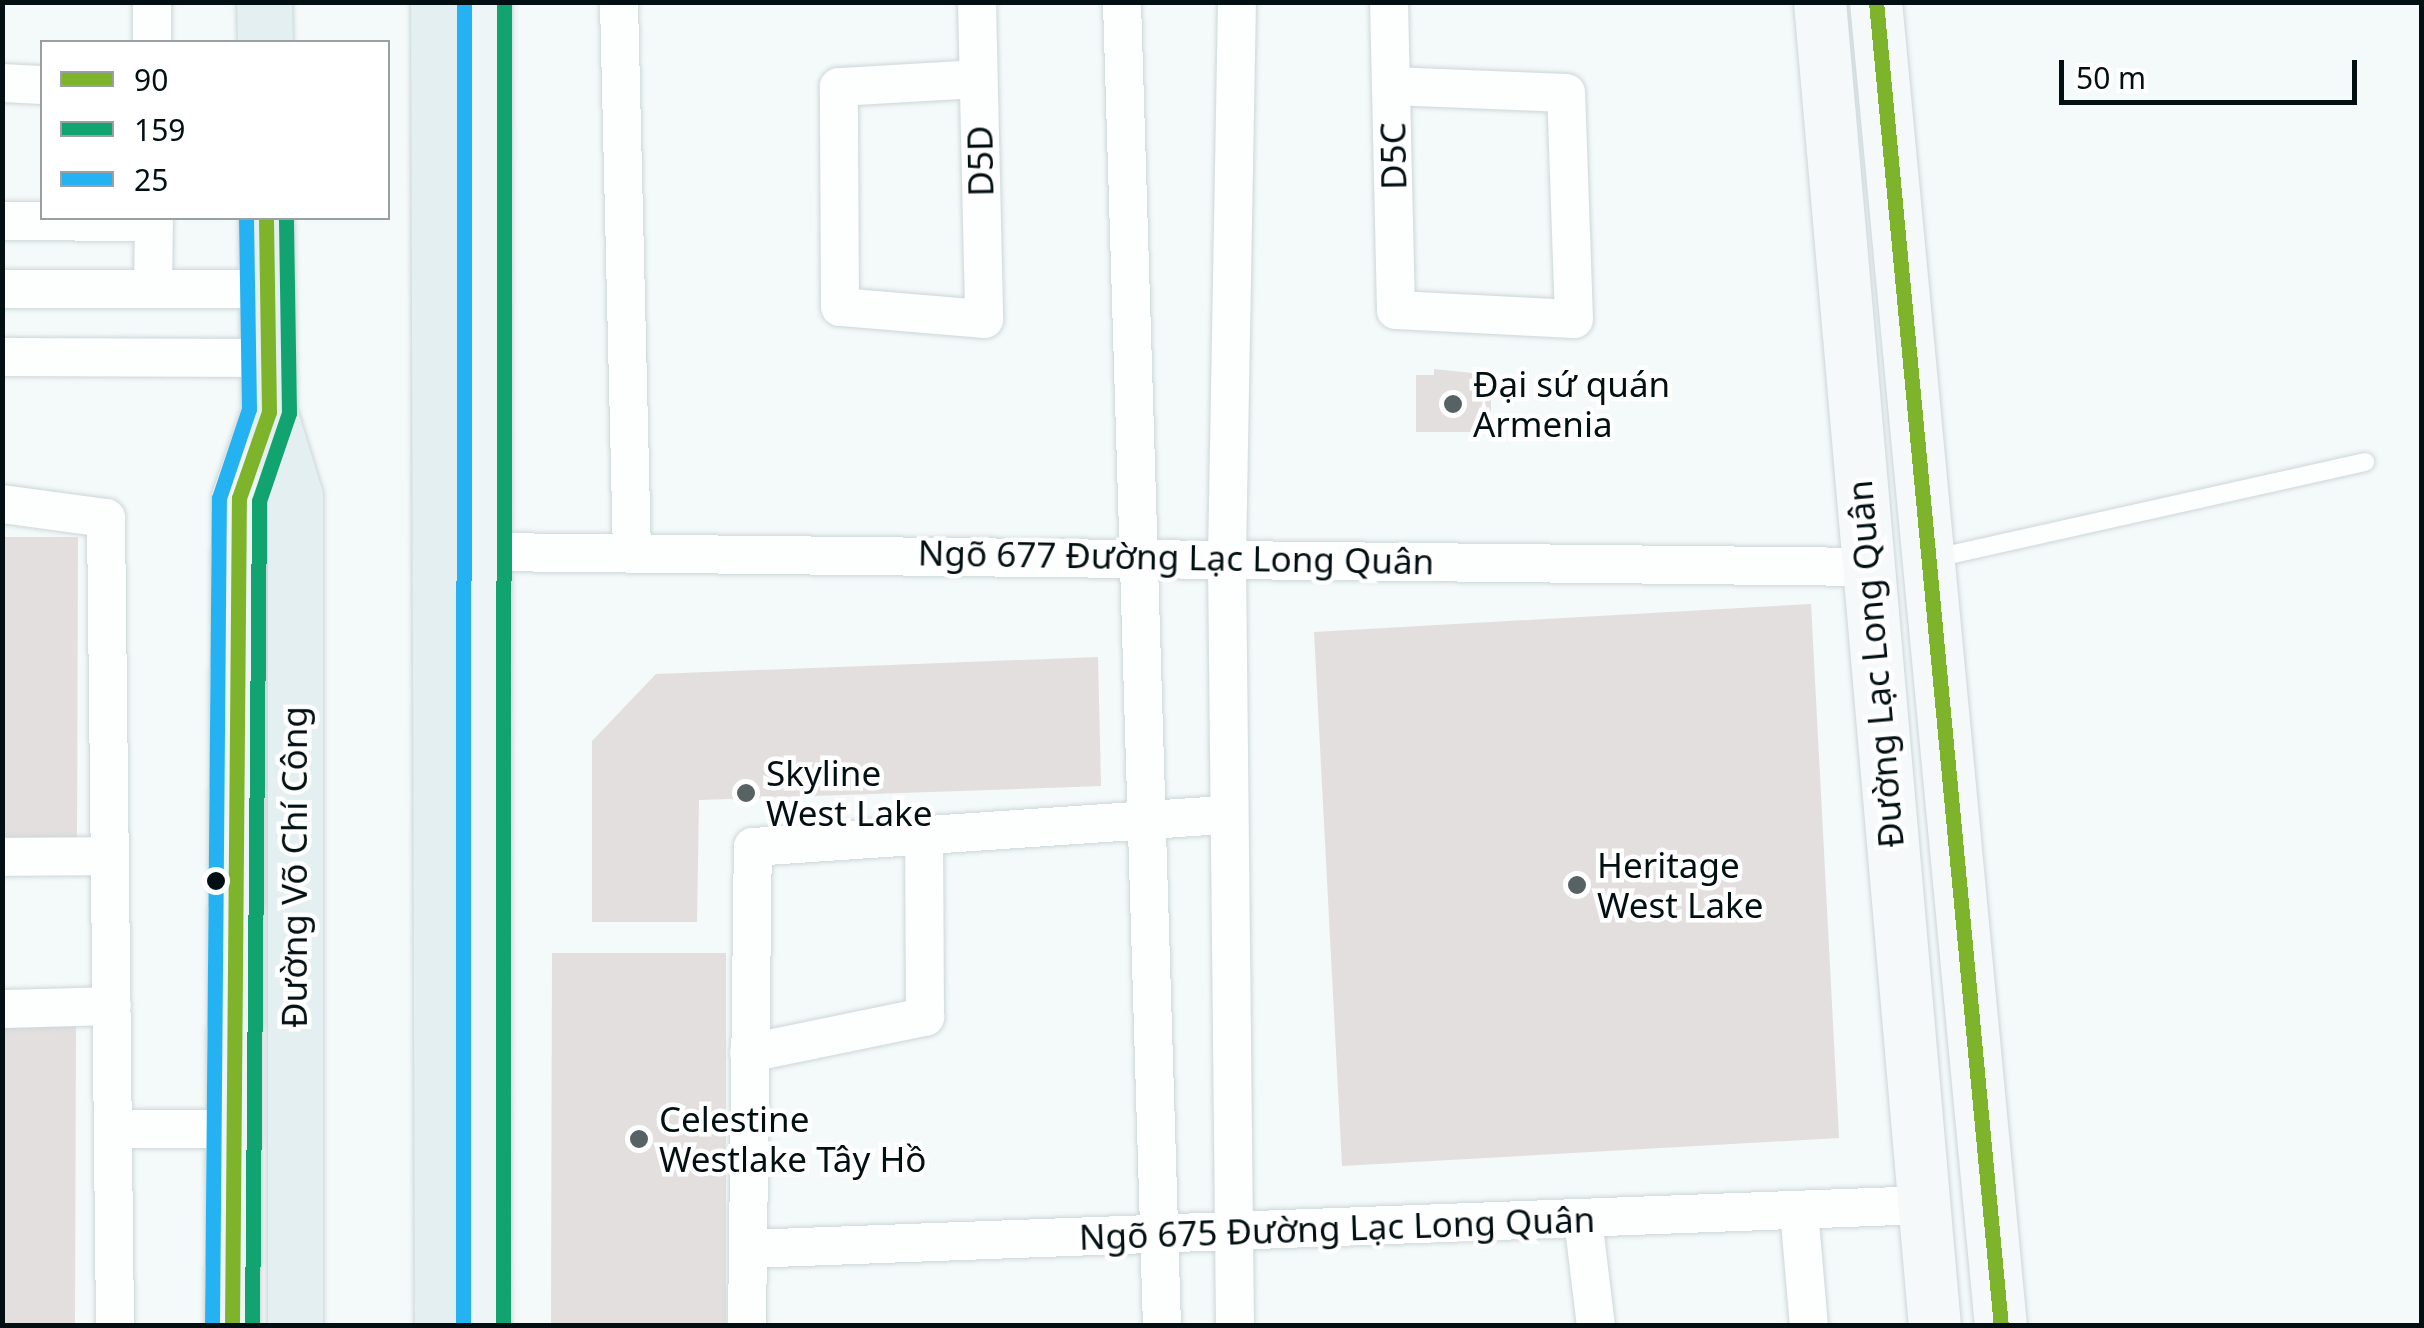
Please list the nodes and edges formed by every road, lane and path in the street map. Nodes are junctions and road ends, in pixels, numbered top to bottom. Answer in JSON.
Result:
{"nodes":[{"id":1,"x":152,"y":2,"type":"edge"},
{"id":2,"x":264,"y":2,"type":"edge"},
{"id":3,"x":438,"y":2,"type":"edge"},
{"id":4,"x":484,"y":2,"type":"edge"},
{"id":5,"x":618,"y":2,"type":"edge"},
{"id":6,"x":976,"y":2,"type":"edge"},
{"id":7,"x":1388,"y":2,"type":"edge"},
{"id":8,"x":1820,"y":2,"type":"edge"},
{"id":9,"x":1876,"y":2,"type":"edge"},
{"id":10,"x":1126,"y":5,"type":"edge"},
{"id":11,"x":1233,"y":6,"type":"edge"},
{"id":12,"x":152,"y":40,"type":"edge"},
{"id":13,"x":265,"y":40,"type":"edge"},
{"id":14,"x":978,"y":79,"type":"junction"},
{"id":15,"x":2,"y":83,"type":"edge"},
{"id":16,"x":40,"y":85,"type":"edge"},
{"id":17,"x":1391,"y":86,"type":"junction"},
{"id":18,"x":154,"y":220,"type":"edge"},
{"id":19,"x":266,"y":220,"type":"edge"},
{"id":20,"x":2,"y":221,"type":"edge"},
{"id":21,"x":2,"y":288,"type":"edge"},
{"id":22,"x":153,"y":289,"type":"junction"},
{"id":23,"x":266,"y":289,"type":"junction"},
{"id":24,"x":2,"y":357,"type":"edge"},
{"id":25,"x":267,"y":358,"type":"junction"},
{"id":26,"x":269,"y":412,"type":"junction"},
{"id":27,"x":2365,"y":462,"type":"dead end"},
{"id":28,"x":2,"y":504,"type":"edge"},
{"id":29,"x":486,"y":552,"type":"junction"},
{"id":30,"x":632,"y":552,"type":"junction"},
{"id":31,"x":1140,"y":557,"type":"junction"},
{"id":32,"x":1228,"y":557,"type":"junction"},
{"id":33,"x":1926,"y":560,"type":"junction"},
{"id":34,"x":1865,"y":567,"type":"junction"},
{"id":35,"x":1228,"y":815,"type":"junction"},
{"id":36,"x":1146,"y":819,"type":"junction"},
{"id":37,"x":924,"y":834,"type":"junction"},
{"id":38,"x":110,"y":856,"type":"junction"},
{"id":39,"x":2,"y":857,"type":"edge"},
{"id":40,"x":112,"y":1006,"type":"junction"},
{"id":41,"x":2,"y":1009,"type":"edge"},
{"id":42,"x":750,"y":1053,"type":"junction"},
{"id":43,"x":113,"y":1129,"type":"junction"},
{"id":44,"x":233,"y":1130,"type":"junction"},
{"id":45,"x":1925,"y":1206,"type":"junction"},
{"id":46,"x":1799,"y":1210,"type":"junction"},
{"id":47,"x":1583,"y":1219,"type":"junction"},
{"id":48,"x":1234,"y":1234,"type":"junction"},
{"id":49,"x":1160,"y":1235,"type":"junction"},
{"id":50,"x":748,"y":1249,"type":"junction"},
{"id":51,"x":115,"y":1326,"type":"edge"},
{"id":52,"x":232,"y":1326,"type":"edge"},
{"id":53,"x":295,"y":1326,"type":"edge"},
{"id":54,"x":442,"y":1326,"type":"edge"},
{"id":55,"x":484,"y":1326,"type":"edge"},
{"id":56,"x":747,"y":1326,"type":"edge"},
{"id":57,"x":1162,"y":1326,"type":"edge"},
{"id":58,"x":1235,"y":1326,"type":"edge"},
{"id":59,"x":1596,"y":1326,"type":"edge"},
{"id":60,"x":1809,"y":1326,"type":"edge"},
{"id":61,"x":1935,"y":1326,"type":"edge"},
{"id":62,"x":2001,"y":1326,"type":"edge"}],
"edges":[{"from":1,"to":12,"type":"street"},
{"from":2,"to":13,"type":"highway"},
{"from":3,"to":54,"type":"highway"},
{"from":4,"to":29,"type":"main road"},
{"from":5,"to":30,"type":"street"},
{"from":6,"to":14,"type":"street","name":"D5D"},
{"from":7,"to":17,"type":"street","name":"D5C"},
{"from":8,"to":34,"type":"main road","name":"Đường Lạc Long Quân"},
{"from":9,"to":33,"type":"main road","name":"Đường Lạc Long Quân"},
{"from":10,"to":31,"type":"street"},
{"from":11,"to":32,"type":"street"},
{"from":14,"to":14,"type":"street","name":"D5D"},
{"from":15,"to":16,"type":"street"},
{"from":17,"to":17,"type":"street","name":"D5C"},
{"from":18,"to":20,"type":"street"},
{"from":18,"to":22,"type":"street"},
{"from":19,"to":23,"type":"highway","name":"Đường Võ Chí Công"},
{"from":21,"to":22,"type":"street"},
{"from":22,"to":23,"type":"street"},
{"from":23,"to":25,"type":"highway","name":"Đường Võ Chí Công"},
{"from":24,"to":25,"type":"street"},
{"from":25,"to":26,"type":"highway","name":"Đường Võ Chí Công"},
{"from":26,"to":44,"type":"main road","name":"Đường Võ Chí Công"},
{"from":26,"to":53,"type":"highway","name":"Đường Võ Chí Công"},
{"from":27,"to":33,"type":"lane"},
{"from":28,"to":38,"type":"street"},
{"from":29,"to":30,"type":"street","name":"Ngõ 677 Đường Lạc Long Quân"},
{"from":29,"to":55,"type":"main road"},
{"from":30,"to":31,"type":"street","name":"Ngõ 677 Đường Lạc Long Quân"},
{"from":31,"to":32,"type":"street","name":"Ngõ 677 Đường Lạc Long Quân"},
{"from":31,"to":36,"type":"street"},
{"from":32,"to":34,"type":"street","name":"Ngõ 677 Đường Lạc Long Quân"},
{"from":32,"to":35,"type":"street"},
{"from":33,"to":62,"type":"main road","name":"Đường Lạc Long Quân"},
{"from":34,"to":45,"type":"main road","name":"Đường Lạc Long Quân"},
{"from":35,"to":36,"type":"street"},
{"from":35,"to":48,"type":"street"},
{"from":36,"to":37,"type":"street"},
{"from":36,"to":49,"type":"street"},
{"from":37,"to":42,"type":"street"},
{"from":37,"to":42,"type":"street"},
{"from":38,"to":39,"type":"street"},
{"from":38,"to":40,"type":"street"},
{"from":40,"to":41,"type":"street"},
{"from":40,"to":43,"type":"street"},
{"from":42,"to":50,"type":"street"},
{"from":43,"to":44,"type":"street"},
{"from":43,"to":51,"type":"street"},
{"from":44,"to":52,"type":"main road","name":"Đường Võ Chí Công"},
{"from":45,"to":46,"type":"street","name":"Ngõ 675 Đường Lạc Long Quân"},
{"from":45,"to":61,"type":"main road","name":"Đường Lạc Long Quân"},
{"from":46,"to":47,"type":"street","name":"Ngõ 675 Đường Lạc Long Quân"},
{"from":46,"to":60,"type":"street"},
{"from":47,"to":48,"type":"street","name":"Ngõ 675 Đường Lạc Long Quân"},
{"from":47,"to":59,"type":"street"},
{"from":48,"to":49,"type":"street","name":"Ngõ 675 Đường Lạc Long Quân"},
{"from":48,"to":58,"type":"street"},
{"from":49,"to":50,"type":"street","name":"Ngõ 675 Đường Lạc Long Quân"},
{"from":49,"to":57,"type":"street"},
{"from":50,"to":56,"type":"street"}]}
